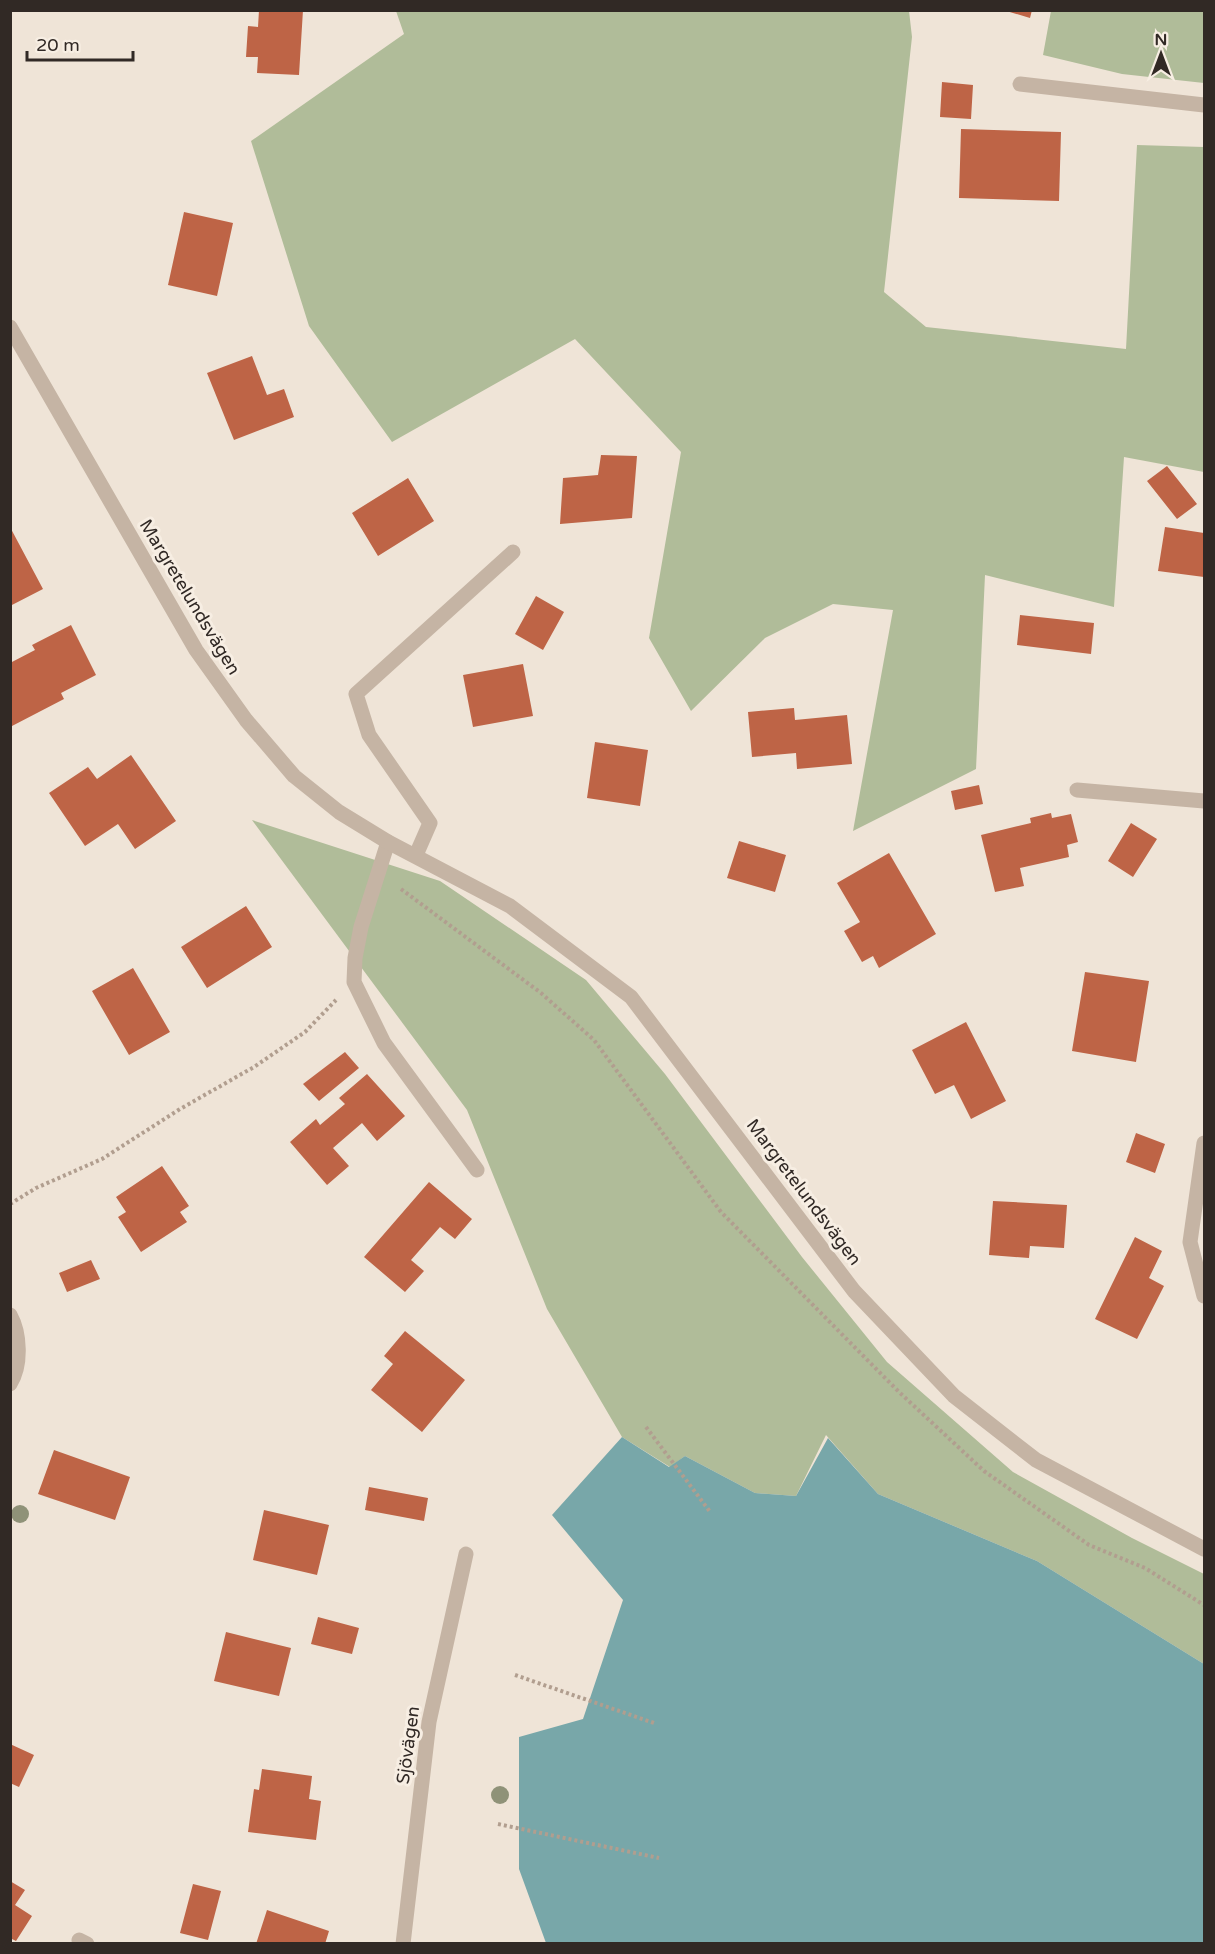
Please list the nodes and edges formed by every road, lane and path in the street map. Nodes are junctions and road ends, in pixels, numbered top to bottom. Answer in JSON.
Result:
{"nodes":[{"id":1,"x":1020,"y":84,"type":"dead end"},
{"id":2,"x":1204,"y":105,"type":"edge"},
{"id":3,"x":10,"y":327,"type":"edge"},
{"id":4,"x":513,"y":552,"type":"dead end"},
{"id":5,"x":1077,"y":790,"type":"dead end"},
{"id":6,"x":1204,"y":801,"type":"edge"},
{"id":7,"x":388,"y":842,"type":"junction"},
{"id":8,"x":416,"y":855,"type":"junction"},
{"id":9,"x":379,"y":872,"type":"junction"},
{"id":10,"x":354,"y":982,"type":"junction"},
{"id":11,"x":1204,"y":1143,"type":"edge"},
{"id":12,"x":477,"y":1170,"type":"dead end"},
{"id":13,"x":10,"y":1204,"type":"edge"},
{"id":14,"x":1204,"y":1296,"type":"edge"},
{"id":15,"x":10,"y":1315,"type":"edge"},
{"id":16,"x":10,"y":1384,"type":"edge"},
{"id":17,"x":646,"y":1427,"type":"dead end"},
{"id":18,"x":711,"y":1514,"type":"dead end"},
{"id":19,"x":1204,"y":1549,"type":"edge"},
{"id":20,"x":466,"y":1554,"type":"dead end"},
{"id":21,"x":1204,"y":1605,"type":"edge"},
{"id":22,"x":515,"y":1675,"type":"dead end"},
{"id":23,"x":654,"y":1723,"type":"dead end"},
{"id":24,"x":498,"y":1824,"type":"dead end"},
{"id":25,"x":659,"y":1858,"type":"dead end"},
{"id":26,"x":403,"y":1944,"type":"edge"}],
"edges":[{"from":1,"to":2,"type":"street"},
{"from":3,"to":7,"type":"street","name":"Margretelundsvägen"},
{"from":4,"to":8,"type":"street"},
{"from":5,"to":6,"type":"street"},
{"from":7,"to":8,"type":"street","name":"Margretelundsvägen"},
{"from":7,"to":9,"type":"street"},
{"from":8,"to":19,"type":"street","name":"Margretelundsvägen"},
{"from":9,"to":10,"type":"street"},
{"from":9,"to":21,"type":"path"},
{"from":10,"to":12,"type":"street"},
{"from":10,"to":13,"type":"path"},
{"from":11,"to":14,"type":"street"},
{"from":15,"to":16,"type":"street"},
{"from":17,"to":18,"type":"path"},
{"from":20,"to":26,"type":"street","name":"Sjövägen"},
{"from":22,"to":23,"type":"path"},
{"from":24,"to":25,"type":"path"}]}
